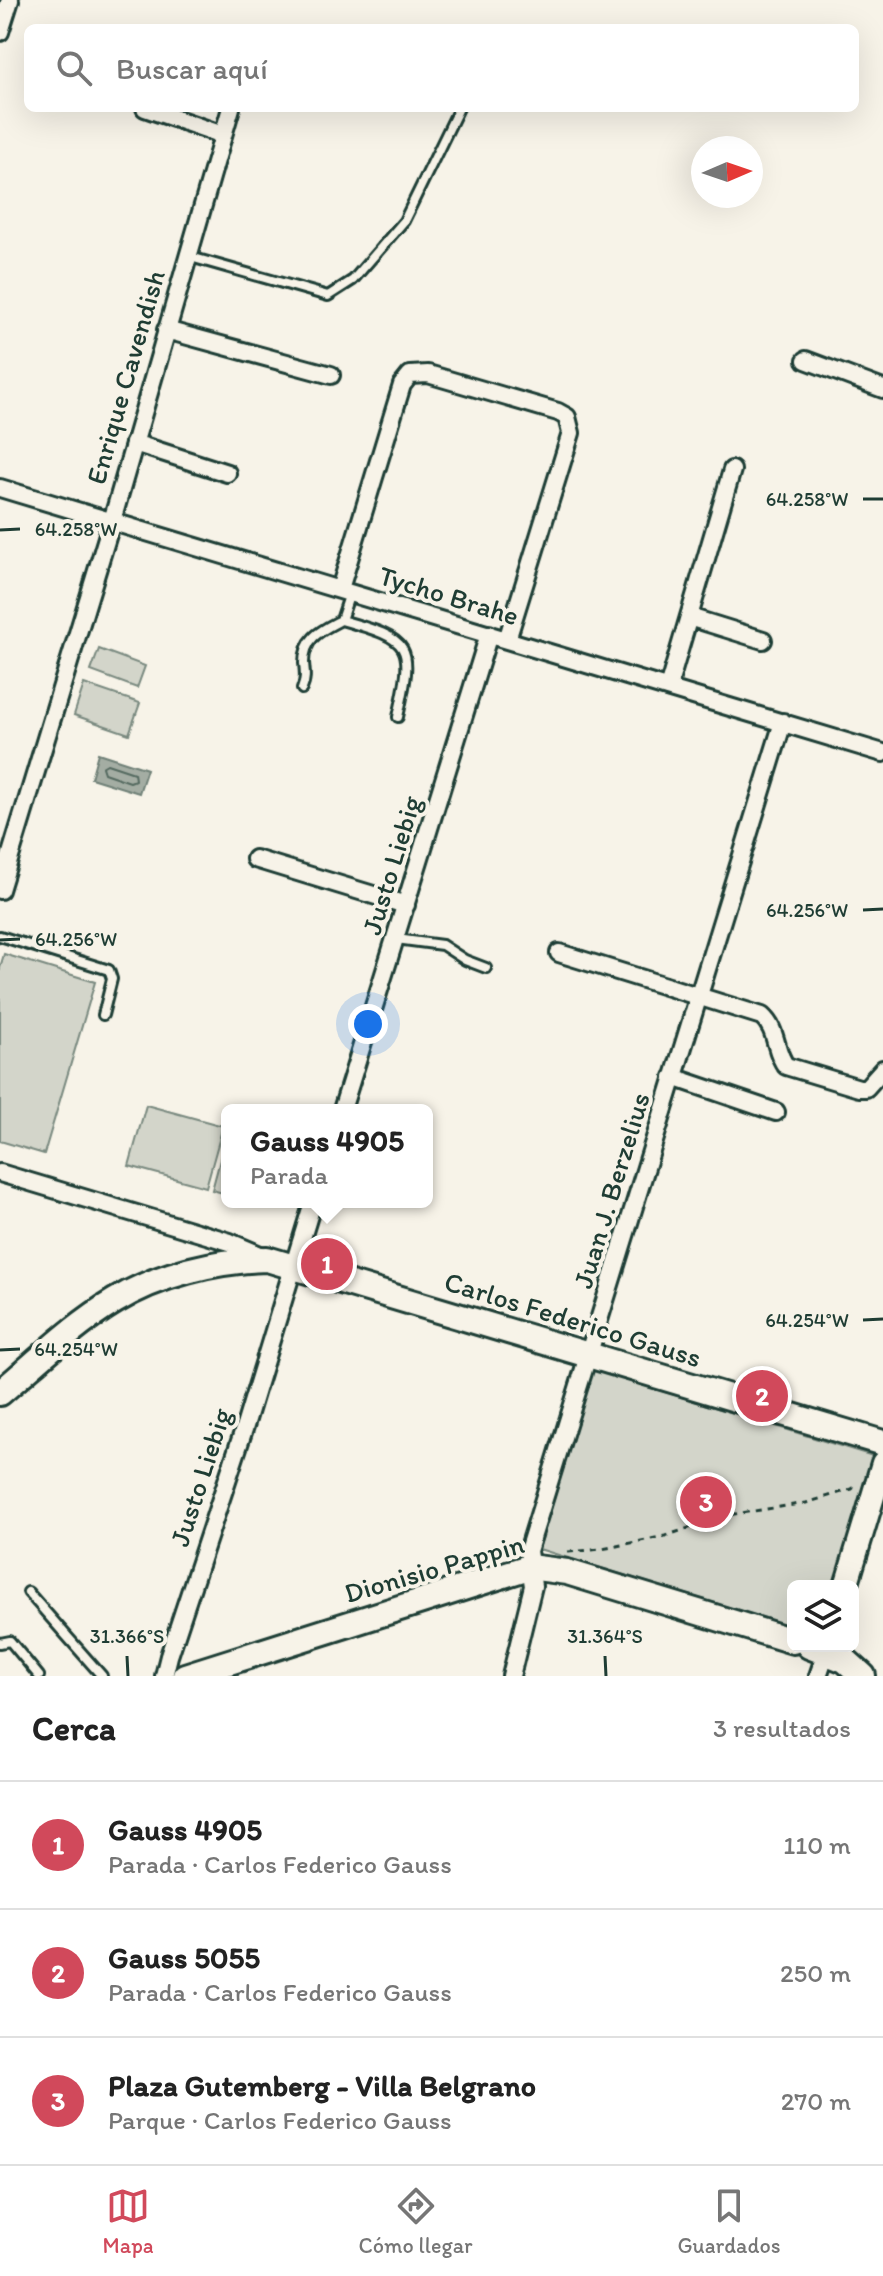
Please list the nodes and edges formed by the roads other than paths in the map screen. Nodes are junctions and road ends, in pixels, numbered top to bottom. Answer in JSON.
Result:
{"nodes":[{"id":1,"x":10,"y":0,"type":"edge"},
{"id":2,"x":0,"y":32,"type":"edge"},
{"id":3,"x":157,"y":112,"type":"edge"},
{"id":4,"x":230,"y":112,"type":"edge"},
{"id":5,"x":457,"y":112,"type":"edge"},
{"id":6,"x":223,"y":135,"type":"junction"},
{"id":7,"x":187,"y":256,"type":"junction"},
{"id":8,"x":166,"y":330,"type":"junction"},
{"id":9,"x":806,"y":360,"type":"dead end"},
{"id":10,"x":331,"y":375,"type":"dead end"},
{"id":11,"x":883,"y":389,"type":"edge"},
{"id":12,"x":134,"y":443,"type":"junction"},
{"id":13,"x":732,"y":470,"type":"dead end"},
{"id":14,"x":227,"y":473,"type":"dead end"},
{"id":15,"x":0,"y":488,"type":"edge"},
{"id":16,"x":112,"y":521,"type":"junction"},
{"id":17,"x":345,"y":590,"type":"junction"},
{"id":18,"x":689,"y":617,"type":"junction"},
{"id":19,"x":341,"y":620,"type":"junction"},
{"id":20,"x":489,"y":634,"type":"junction"},
{"id":21,"x":507,"y":640,"type":"junction"},
{"id":22,"x":763,"y":640,"type":"dead end"},
{"id":23,"x":668,"y":688,"type":"junction"},
{"id":24,"x":302,"y":689,"type":"dead end"},
{"id":25,"x":398,"y":717,"type":"dead end"},
{"id":26,"x":783,"y":722,"type":"junction"},
{"id":27,"x":883,"y":753,"type":"edge"},
{"id":28,"x":255,"y":859,"type":"dead end"},
{"id":29,"x":0,"y":890,"type":"edge"},
{"id":30,"x":406,"y":905,"type":"junction"},
{"id":31,"x":0,"y":936,"type":"edge"},
{"id":32,"x":396,"y":939,"type":"junction"},
{"id":33,"x":559,"y":953,"type":"dead end"},
{"id":34,"x":486,"y":968,"type":"dead end"},
{"id":35,"x":697,"y":995,"type":"junction"},
{"id":36,"x":103,"y":1015,"type":"dead end"},
{"id":37,"x":883,"y":1069,"type":"edge"},
{"id":38,"x":673,"y":1077,"type":"junction"},
{"id":39,"x":344,"y":1104,"type":"edge"},
{"id":40,"x":776,"y":1112,"type":"dead end"},
{"id":41,"x":0,"y":1173,"type":"edge"},
{"id":42,"x":310,"y":1208,"type":"edge"},
{"id":43,"x":205,"y":1235,"type":"junction"},
{"id":44,"x":284,"y":1263,"type":"junction"},
{"id":45,"x":217,"y":1264,"type":"junction"},
{"id":46,"x":588,"y":1356,"type":"junction"},
{"id":47,"x":0,"y":1393,"type":"edge"},
{"id":48,"x":883,"y":1443,"type":"edge"},
{"id":49,"x":883,"y":1463,"type":"edge"},
{"id":50,"x":529,"y":1567,"type":"junction"},
{"id":51,"x":848,"y":1580,"type":"edge"},
{"id":52,"x":28,"y":1592,"type":"dead end"},
{"id":53,"x":787,"y":1639,"type":"edge"},
{"id":54,"x":0,"y":1643,"type":"edge"},
{"id":55,"x":821,"y":1652,"type":"edge"},
{"id":56,"x":829,"y":1652,"type":"edge"},
{"id":57,"x":39,"y":1676,"type":"edge"},
{"id":58,"x":102,"y":1676,"type":"edge"},
{"id":59,"x":164,"y":1676,"type":"edge"},
{"id":60,"x":186,"y":1676,"type":"edge"},
{"id":61,"x":511,"y":1676,"type":"edge"},
{"id":62,"x":818,"y":1676,"type":"edge"},
{"id":63,"x":863,"y":1676,"type":"edge"}],
"edges":[{"from":1,"to":2,"type":"street"},
{"from":3,"to":6,"type":"street"},
{"from":4,"to":6,"type":"street","name":"Enrique Cavendish"},
{"from":5,"to":7,"type":"lane"},
{"from":6,"to":7,"type":"street","name":"Enrique Cavendish"},
{"from":7,"to":8,"type":"street","name":"Enrique Cavendish"},
{"from":8,"to":10,"type":"street"},
{"from":8,"to":12,"type":"street","name":"Enrique Cavendish"},
{"from":9,"to":11,"type":"street"},
{"from":12,"to":14,"type":"street"},
{"from":12,"to":16,"type":"street","name":"Enrique Cavendish"},
{"from":13,"to":18,"type":"street"},
{"from":15,"to":16,"type":"street","name":"Tycho Brahe"},
{"from":16,"to":17,"type":"street","name":"Tycho Brahe"},
{"from":16,"to":29,"type":"street","name":"Enrique Cavendish"},
{"from":17,"to":19,"type":"lane"},
{"from":17,"to":20,"type":"street","name":"Tycho Brahe"},
{"from":17,"to":21,"type":"street"},
{"from":18,"to":22,"type":"street"},
{"from":18,"to":23,"type":"street"},
{"from":19,"to":24,"type":"lane"},
{"from":19,"to":25,"type":"lane"},
{"from":20,"to":21,"type":"street","name":"Tycho Brahe"},
{"from":20,"to":30,"type":"street","name":"Justo Liebig"},
{"from":21,"to":23,"type":"street","name":"Tycho Brahe"},
{"from":23,"to":26,"type":"street","name":"Tycho Brahe"},
{"from":26,"to":27,"type":"street","name":"Tycho Brahe"},
{"from":26,"to":35,"type":"street","name":"Juan J. Berzelius"},
{"from":28,"to":30,"type":"street"},
{"from":30,"to":32,"type":"street","name":"Justo Liebig"},
{"from":31,"to":36,"type":"lane"},
{"from":32,"to":34,"type":"lane"},
{"from":32,"to":39,"type":"street","name":"Justo Liebig"},
{"from":33,"to":35,"type":"street"},
{"from":35,"to":37,"type":"street"},
{"from":35,"to":38,"type":"street","name":"Juan J. Berzelius"},
{"from":38,"to":40,"type":"street"},
{"from":38,"to":46,"type":"street","name":"Juan J. Berzelius"},
{"from":41,"to":43,"type":"street","name":"Carlos Federico Gauss"},
{"from":42,"to":44,"type":"street","name":"Justo Liebig"},
{"from":43,"to":44,"type":"street","name":"Carlos Federico Gauss"},
{"from":43,"to":45,"type":"street"},
{"from":44,"to":45,"type":"main road"},
{"from":44,"to":46,"type":"main road","name":"Carlos Federico Gauss"},
{"from":44,"to":59,"type":"street","name":"Justo Liebig"},
{"from":45,"to":47,"type":"main road"},
{"from":46,"to":48,"type":"main road","name":"Carlos Federico Gauss"},
{"from":46,"to":50,"type":"street","name":"Juan J. Berzelius"},
{"from":49,"to":51,"type":"main road"},
{"from":50,"to":53,"type":"main road","name":"Dionisio Pappin"},
{"from":50,"to":60,"type":"main road","name":"Dionisio Pappin"},
{"from":50,"to":61,"type":"street","name":"Juan J. Berzelius"},
{"from":52,"to":58,"type":"lane"},
{"from":54,"to":57,"type":"lane"},
{"from":55,"to":62,"type":"street"},
{"from":56,"to":63,"type":"main road"}]}
